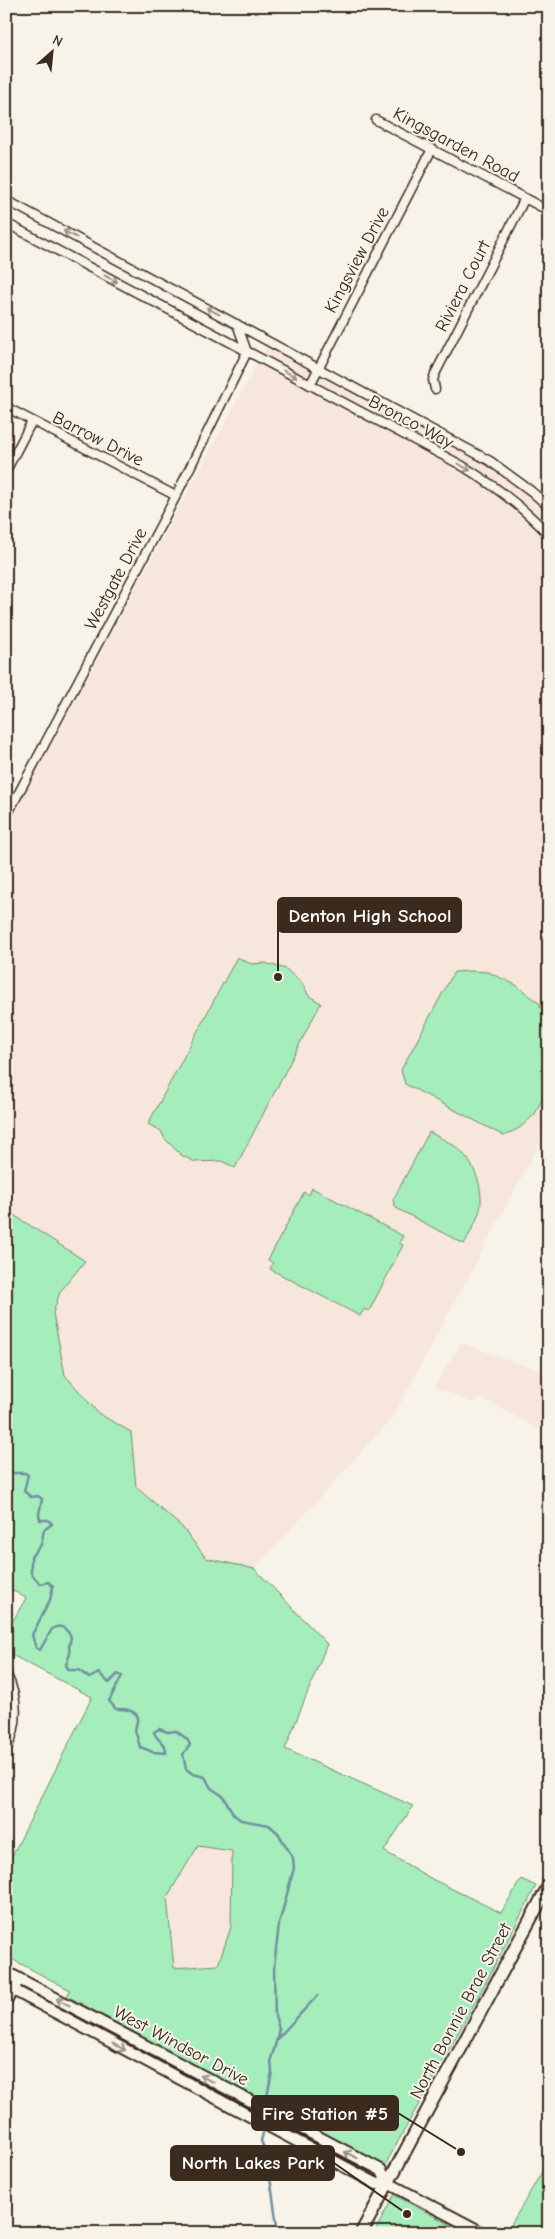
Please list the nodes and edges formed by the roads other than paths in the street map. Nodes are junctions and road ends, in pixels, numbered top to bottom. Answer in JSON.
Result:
{"nodes":[{"id":1,"x":376,"y":120,"type":"dead end"},
{"id":2,"x":432,"y":150,"type":"junction"},
{"id":3,"x":525,"y":198,"type":"junction"},
{"id":4,"x":6,"y":200,"type":"edge"},
{"id":5,"x":549,"y":211,"type":"edge"},
{"id":6,"x":6,"y":223,"type":"edge"},
{"id":7,"x":237,"y":324,"type":"junction"},
{"id":8,"x":247,"y":352,"type":"junction"},
{"id":9,"x":319,"y":367,"type":"junction"},
{"id":10,"x":310,"y":385,"type":"junction"},
{"id":11,"x":435,"y":389,"type":"dead end"},
{"id":12,"x":6,"y":407,"type":"edge"},
{"id":13,"x":32,"y":421,"type":"junction"},
{"id":14,"x":6,"y":471,"type":"edge"},
{"id":15,"x":176,"y":496,"type":"junction"},
{"id":16,"x":549,"y":507,"type":"edge"},
{"id":17,"x":549,"y":535,"type":"edge"},
{"id":18,"x":6,"y":817,"type":"edge"},
{"id":19,"x":6,"y":1673,"type":"edge"},
{"id":20,"x":6,"y":1750,"type":"edge"},
{"id":21,"x":549,"y":1885,"type":"edge"},
{"id":22,"x":6,"y":1972,"type":"edge"},
{"id":23,"x":20,"y":1979,"type":"junction"},
{"id":24,"x":10,"y":1988,"type":"edge"},
{"id":25,"x":6,"y":2006,"type":"edge"},
{"id":26,"x":388,"y":2183,"type":"junction"},
{"id":27,"x":361,"y":2233,"type":"edge"},
{"id":28,"x":483,"y":2233,"type":"edge"}],
"edges":[{"from":1,"to":2,"type":"street","name":"Kingsgarden Road"},
{"from":2,"to":3,"type":"street","name":"Kingsgarden Road"},
{"from":2,"to":9,"type":"street","name":"Kingsview Drive"},
{"from":3,"to":5,"type":"street","name":"Kingsgarden Road"},
{"from":3,"to":11,"type":"street","name":"Riviera Court"},
{"from":7,"to":4,"type":"street","one_way":true},
{"from":6,"to":8,"type":"street","one_way":true},
{"from":7,"to":8,"type":"street"},
{"from":7,"to":9,"type":"street","name":"Bronco Way"},
{"from":8,"to":10,"type":"street","name":"Bronco Way","one_way":true},
{"from":8,"to":15,"type":"street","name":"Westgate Drive"},
{"from":9,"to":10,"type":"street","name":"Kingsview Drive"},
{"from":9,"to":16,"type":"street","name":"Bronco Way"},
{"from":10,"to":17,"type":"street","name":"Bronco Way","one_way":true},
{"from":12,"to":13,"type":"street","name":"Barrow Drive"},
{"from":13,"to":14,"type":"street"},
{"from":13,"to":15,"type":"street","name":"Barrow Drive"},
{"from":15,"to":18,"type":"street","name":"Westgate Drive"},
{"from":19,"to":20,"type":"street"},
{"from":21,"to":26,"type":"main road","name":"North Bonnie Brae Street"},
{"from":22,"to":23,"type":"street","name":"West Windsor Drive"},
{"from":23,"to":24,"type":"street"},
{"from":26,"to":23,"type":"street","name":"West Windsor Drive","one_way":true},
{"from":24,"to":25,"type":"street"},
{"from":24,"to":26,"type":"street","name":"West Windsor Drive","one_way":true},
{"from":26,"to":27,"type":"main road","name":"North Bonnie Brae Street"},
{"from":26,"to":28,"type":"street","name":"West Windsor Drive"}]}
